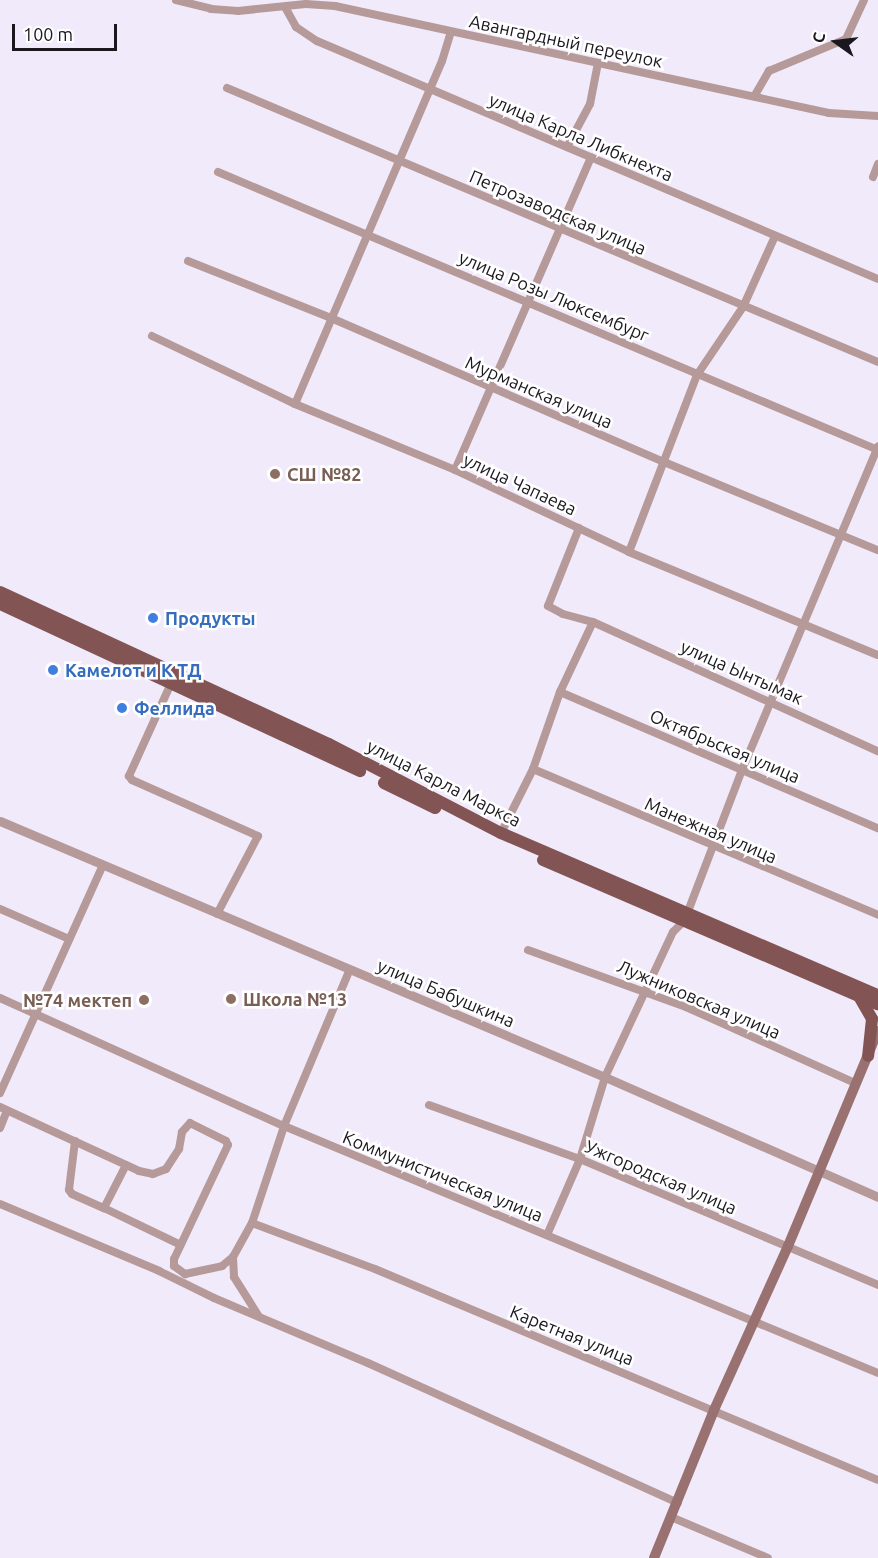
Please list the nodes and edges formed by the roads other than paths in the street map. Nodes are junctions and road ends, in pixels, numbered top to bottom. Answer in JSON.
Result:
{"nodes":[{"id":1,"x":176,"y":0,"type":"edge"},
{"id":2,"x":864,"y":0,"type":"edge"},
{"id":3,"x":285,"y":7,"type":"junction"},
{"id":4,"x":451,"y":32,"type":"junction"},
{"id":5,"x":598,"y":63,"type":"junction"},
{"id":6,"x":227,"y":88,"type":"dead end"},
{"id":7,"x":428,"y":88,"type":"junction"},
{"id":8,"x":755,"y":95,"type":"junction"},
{"id":9,"x":878,"y":116,"type":"edge"},
{"id":10,"x":567,"y":147,"type":"junction"},
{"id":11,"x":591,"y":157,"type":"junction"},
{"id":12,"x":398,"y":160,"type":"junction"},
{"id":13,"x":878,"y":164,"type":"edge"},
{"id":14,"x":218,"y":172,"type":"dead end"},
{"id":15,"x":873,"y":177,"type":"dead end"},
{"id":16,"x":560,"y":229,"type":"junction"},
{"id":17,"x":366,"y":232,"type":"junction"},
{"id":18,"x":776,"y":236,"type":"junction"},
{"id":19,"x":188,"y":261,"type":"dead end"},
{"id":20,"x":878,"y":279,"type":"edge"},
{"id":21,"x":528,"y":301,"type":"junction"},
{"id":22,"x":743,"y":307,"type":"junction"},
{"id":23,"x":331,"y":318,"type":"junction"},
{"id":24,"x":152,"y":336,"type":"dead end"},
{"id":25,"x":878,"y":362,"type":"edge"},
{"id":26,"x":697,"y":375,"type":"junction"},
{"id":27,"x":490,"y":388,"type":"junction"},
{"id":28,"x":295,"y":404,"type":"junction"},
{"id":29,"x":877,"y":449,"type":"edge"},
{"id":30,"x":664,"y":462,"type":"junction"},
{"id":31,"x":455,"y":470,"type":"junction"},
{"id":32,"x":579,"y":528,"type":"junction"},
{"id":33,"x":840,"y":533,"type":"junction"},
{"id":34,"x":878,"y":550,"type":"edge"},
{"id":35,"x":629,"y":552,"type":"junction"},
{"id":36,"x":0,"y":592,"type":"edge"},
{"id":37,"x":0,"y":604,"type":"edge"},
{"id":38,"x":592,"y":622,"type":"junction"},
{"id":39,"x":803,"y":625,"type":"junction"},
{"id":40,"x":878,"y":655,"type":"edge"},
{"id":41,"x":174,"y":678,"type":"junction"},
{"id":42,"x":560,"y":692,"type":"junction"},
{"id":43,"x":771,"y":701,"type":"junction"},
{"id":44,"x":878,"y":751,"type":"edge"},
{"id":45,"x":533,"y":769,"type":"junction"},
{"id":46,"x":742,"y":770,"type":"junction"},
{"id":47,"x":0,"y":821,"type":"edge"},
{"id":48,"x":878,"y":828,"type":"edge"},
{"id":49,"x":501,"y":833,"type":"junction"},
{"id":50,"x":713,"y":848,"type":"junction"},
{"id":51,"x":103,"y":865,"type":"junction"},
{"id":52,"x":0,"y":909,"type":"edge"},
{"id":53,"x":217,"y":914,"type":"junction"},
{"id":54,"x":878,"y":915,"type":"edge"},
{"id":55,"x":685,"y":918,"type":"junction"},
{"id":56,"x":69,"y":939,"type":"junction"},
{"id":57,"x":528,"y":950,"type":"dead end"},
{"id":58,"x":349,"y":971,"type":"junction"},
{"id":59,"x":645,"y":991,"type":"junction"},
{"id":60,"x":878,"y":995,"type":"edge"},
{"id":61,"x":859,"y":997,"type":"junction"},
{"id":62,"x":0,"y":998,"type":"edge"},
{"id":63,"x":878,"y":1004,"type":"edge"},
{"id":64,"x":34,"y":1014,"type":"junction"},
{"id":65,"x":878,"y":1031,"type":"edge"},
{"id":66,"x":878,"y":1041,"type":"edge"},
{"id":67,"x":868,"y":1056,"type":"junction"},
{"id":68,"x":605,"y":1077,"type":"junction"},
{"id":69,"x":855,"y":1083,"type":"junction"},
{"id":70,"x":0,"y":1093,"type":"edge"},
{"id":71,"x":429,"y":1105,"type":"dead end"},
{"id":72,"x":4,"y":1109,"type":"edge"},
{"id":73,"x":284,"y":1126,"type":"junction"},
{"id":74,"x":0,"y":1128,"type":"edge"},
{"id":75,"x":75,"y":1141,"type":"junction"},
{"id":76,"x":580,"y":1159,"type":"junction"},
{"id":77,"x":126,"y":1165,"type":"junction"},
{"id":78,"x":818,"y":1172,"type":"junction"},
{"id":79,"x":878,"y":1197,"type":"edge"},
{"id":80,"x":0,"y":1204,"type":"edge"},
{"id":81,"x":104,"y":1208,"type":"junction"},
{"id":82,"x":252,"y":1223,"type":"junction"},
{"id":83,"x":547,"y":1235,"type":"junction"},
{"id":84,"x":181,"y":1245,"type":"junction"},
{"id":85,"x":788,"y":1246,"type":"junction"},
{"id":86,"x":233,"y":1257,"type":"junction"},
{"id":87,"x":178,"y":1276,"type":"junction"},
{"id":88,"x":878,"y":1285,"type":"edge"},
{"id":89,"x":259,"y":1316,"type":"junction"},
{"id":90,"x":754,"y":1320,"type":"junction"},
{"id":91,"x":878,"y":1373,"type":"edge"},
{"id":92,"x":714,"y":1410,"type":"junction"},
{"id":93,"x":878,"y":1480,"type":"edge"},
{"id":94,"x":678,"y":1503,"type":"junction"},
{"id":95,"x":671,"y":1517,"type":"junction"},
{"id":96,"x":654,"y":1558,"type":"edge"},
{"id":97,"x":768,"y":1558,"type":"edge"}],
"edges":[{"from":1,"to":3,"type":"street","name":"Авангардный переулок"},
{"from":2,"to":8,"type":"street"},
{"from":3,"to":4,"type":"street","name":"Авангардный переулок"},
{"from":3,"to":7,"type":"street","name":"улица Карла Либкнехта"},
{"from":4,"to":5,"type":"street","name":"Авангардный переулок"},
{"from":4,"to":7,"type":"street"},
{"from":5,"to":8,"type":"street","name":"Авангардный переулок"},
{"from":5,"to":10,"type":"street"},
{"from":6,"to":12,"type":"street","name":"Петрозаводская улица"},
{"from":7,"to":10,"type":"street","name":"улица Карла Либкнехта"},
{"from":7,"to":12,"type":"street"},
{"from":8,"to":9,"type":"street","name":"Авангардный переулок"},
{"from":10,"to":11,"type":"street","name":"улица Карла Либкнехта"},
{"from":11,"to":16,"type":"street"},
{"from":11,"to":18,"type":"street","name":"улица Карла Либкнехта"},
{"from":12,"to":16,"type":"street","name":"Петрозаводская улица"},
{"from":12,"to":17,"type":"street"},
{"from":13,"to":15,"type":"street"},
{"from":14,"to":17,"type":"street","name":"улица Розы Люксембург"},
{"from":16,"to":21,"type":"street"},
{"from":16,"to":22,"type":"street","name":"Петрозаводская улица"},
{"from":17,"to":21,"type":"street","name":"улица Розы Люксембург"},
{"from":17,"to":23,"type":"street"},
{"from":18,"to":20,"type":"street","name":"улица Карла Либкнехта"},
{"from":18,"to":22,"type":"street"},
{"from":19,"to":23,"type":"street","name":"Мурманская улица"},
{"from":21,"to":26,"type":"street","name":"улица Розы Люксембург"},
{"from":21,"to":27,"type":"street"},
{"from":22,"to":25,"type":"street","name":"Петрозаводская улица"},
{"from":22,"to":26,"type":"street"},
{"from":23,"to":27,"type":"street","name":"Мурманская улица"},
{"from":23,"to":28,"type":"street"},
{"from":24,"to":28,"type":"street","name":"улица Чапаева"},
{"from":26,"to":29,"type":"street","name":"улица Розы Люксембург"},
{"from":26,"to":30,"type":"street"},
{"from":27,"to":30,"type":"street","name":"Мурманская улица"},
{"from":27,"to":31,"type":"street"},
{"from":28,"to":31,"type":"street","name":"улица Чапаева"},
{"from":29,"to":33,"type":"street"},
{"from":30,"to":33,"type":"street","name":"Мурманская улица"},
{"from":30,"to":35,"type":"street"},
{"from":31,"to":32,"type":"street","name":"улица Чапаева"},
{"from":32,"to":35,"type":"street","name":"улица Чапаева"},
{"from":32,"to":38,"type":"street","name":"улица Ынтымак"},
{"from":33,"to":34,"type":"street","name":"Мурманская улица"},
{"from":33,"to":39,"type":"street"},
{"from":35,"to":39,"type":"street","name":"улица Чапаева"},
{"from":36,"to":41,"type":"main road","name":"улица Карла Маркса"},
{"from":37,"to":41,"type":"main road","name":"улица Карла Маркса"},
{"from":38,"to":42,"type":"street"},
{"from":38,"to":43,"type":"street","name":"улица Ынтымак"},
{"from":39,"to":40,"type":"street","name":"улица Чапаева"},
{"from":39,"to":43,"type":"street"},
{"from":41,"to":49,"type":"main road","name":"улица Карла Маркса"},
{"from":41,"to":53,"type":"street"},
{"from":41,"to":55,"type":"main road","name":"улица Карла Маркса"},
{"from":42,"to":45,"type":"street"},
{"from":42,"to":46,"type":"street","name":"Октябрьская улица"},
{"from":43,"to":44,"type":"street","name":"улица Ынтымак"},
{"from":43,"to":46,"type":"street"},
{"from":45,"to":49,"type":"street"},
{"from":45,"to":50,"type":"street","name":"Манежная улица"},
{"from":46,"to":48,"type":"street","name":"Октябрьская улица"},
{"from":46,"to":50,"type":"street"},
{"from":47,"to":51,"type":"street","name":"улица Бабушкина"},
{"from":49,"to":55,"type":"main road","name":"улица Карла Маркса"},
{"from":50,"to":54,"type":"street","name":"Манежная улица"},
{"from":50,"to":55,"type":"street"},
{"from":51,"to":53,"type":"street","name":"улица Бабушкина"},
{"from":51,"to":56,"type":"street"},
{"from":52,"to":56,"type":"street"},
{"from":53,"to":58,"type":"street","name":"улица Бабушкина"},
{"from":55,"to":59,"type":"street"},
{"from":55,"to":60,"type":"main road","name":"улица Карла Маркса"},
{"from":55,"to":61,"type":"main road","name":"улица Карла Маркса"},
{"from":56,"to":64,"type":"street"},
{"from":57,"to":59,"type":"street","name":"Лужниковская улица"},
{"from":58,"to":68,"type":"street","name":"улица Бабушкина"},
{"from":58,"to":73,"type":"street"},
{"from":59,"to":68,"type":"street"},
{"from":59,"to":69,"type":"street","name":"Лужниковская улица"},
{"from":61,"to":63,"type":"main road","name":"улица Карла Маркса"},
{"from":61,"to":67,"type":"main road"},
{"from":62,"to":64,"type":"street","name":"Коммунистическая улица"},
{"from":64,"to":70,"type":"street"},
{"from":64,"to":73,"type":"street","name":"Коммунистическая улица"},
{"from":65,"to":67,"type":"main road"},
{"from":66,"to":67,"type":"main road"},
{"from":67,"to":69,"type":"main road"},
{"from":68,"to":76,"type":"street"},
{"from":68,"to":78,"type":"street","name":"улица Бабушкина"},
{"from":69,"to":78,"type":"main road"},
{"from":71,"to":76,"type":"street","name":"Ужгородская улица"},
{"from":72,"to":74,"type":"street"},
{"from":72,"to":75,"type":"street"},
{"from":73,"to":82,"type":"street"},
{"from":73,"to":83,"type":"street","name":"Коммунистическая улица"},
{"from":75,"to":77,"type":"street"},
{"from":75,"to":81,"type":"street"},
{"from":76,"to":83,"type":"street"},
{"from":76,"to":85,"type":"street","name":"Ужгородская улица"},
{"from":77,"to":81,"type":"street"},
{"from":77,"to":84,"type":"street"},
{"from":78,"to":79,"type":"street","name":"улица Бабушкина"},
{"from":78,"to":85,"type":"main road"},
{"from":80,"to":87,"type":"street"},
{"from":81,"to":84,"type":"street"},
{"from":82,"to":86,"type":"street"},
{"from":82,"to":92,"type":"street","name":"Каретная улица"},
{"from":83,"to":90,"type":"street","name":"Коммунистическая улица"},
{"from":84,"to":87,"type":"street"},
{"from":85,"to":88,"type":"street","name":"Ужгородская улица"},
{"from":85,"to":90,"type":"main road"},
{"from":86,"to":87,"type":"street"},
{"from":86,"to":89,"type":"street"},
{"from":87,"to":89,"type":"street"},
{"from":89,"to":94,"type":"street"},
{"from":90,"to":91,"type":"street","name":"Коммунистическая улица"},
{"from":90,"to":92,"type":"main road"},
{"from":92,"to":93,"type":"street","name":"Каретная улица"},
{"from":92,"to":94,"type":"main road"},
{"from":94,"to":95,"type":"main road"},
{"from":95,"to":96,"type":"main road"},
{"from":95,"to":97,"type":"street"}]}
